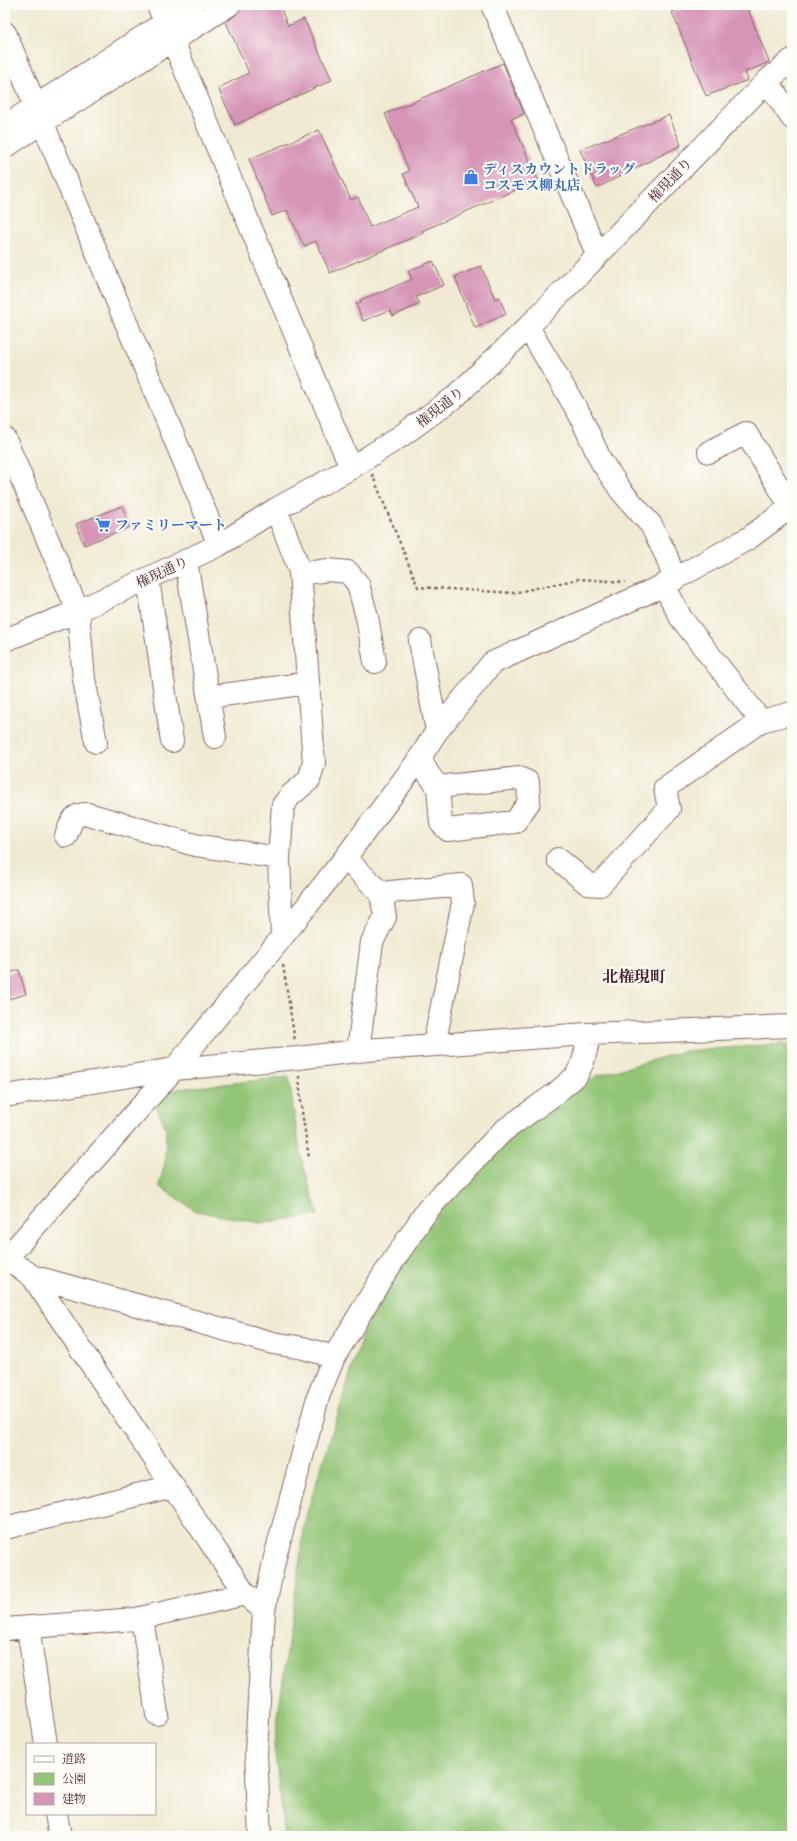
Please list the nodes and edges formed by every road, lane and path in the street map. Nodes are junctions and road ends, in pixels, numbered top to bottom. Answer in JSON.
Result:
{"nodes":[{"id":1,"x":192,"y":5,"type":"edge"},
{"id":2,"x":229,"y":5,"type":"edge"},
{"id":3,"x":492,"y":5,"type":"edge"},
{"id":4,"x":166,"y":23,"type":"edge"},
{"id":5,"x":5,"y":33,"type":"edge"},
{"id":6,"x":792,"y":60,"type":"edge"},
{"id":7,"x":767,"y":81,"type":"junction"},
{"id":8,"x":40,"y":114,"type":"junction"},
{"id":9,"x":792,"y":118,"type":"edge"},
{"id":10,"x":5,"y":126,"type":"edge"},
{"id":11,"x":5,"y":147,"type":"edge"},
{"id":12,"x":597,"y":254,"type":"junction"},
{"id":13,"x":528,"y":327,"type":"junction"},
{"id":14,"x":5,"y":439,"type":"edge"},
{"id":15,"x":709,"y":452,"type":"dead end"},
{"id":16,"x":358,"y":463,"type":"junction"},
{"id":17,"x":791,"y":506,"type":"edge"},
{"id":18,"x":276,"y":509,"type":"junction"},
{"id":19,"x":219,"y":545,"type":"junction"},
{"id":20,"x":186,"y":561,"type":"junction"},
{"id":21,"x":300,"y":574,"type":"junction"},
{"id":22,"x":148,"y":579,"type":"junction"},
{"id":23,"x":669,"y":581,"type":"junction"},
{"id":24,"x":633,"y":583,"type":"dead end"},
{"id":25,"x":78,"y":611,"type":"junction"},
{"id":26,"x":5,"y":640,"type":"edge"},
{"id":27,"x":420,"y":641,"type":"dead end"},
{"id":28,"x":375,"y":662,"type":"dead end"},
{"id":29,"x":308,"y":683,"type":"junction"},
{"id":30,"x":209,"y":697,"type":"junction"},
{"id":31,"x":792,"y":713,"type":"edge"},
{"id":32,"x":761,"y":721,"type":"junction"},
{"id":33,"x":437,"y":731,"type":"junction"},
{"id":34,"x":215,"y":737,"type":"dead end"},
{"id":35,"x":172,"y":741,"type":"dead end"},
{"id":36,"x":96,"y":742,"type":"dead end"},
{"id":37,"x":420,"y":757,"type":"junction"},
{"id":38,"x":438,"y":787,"type":"dead end"},
{"id":39,"x":66,"y":836,"type":"dead end"},
{"id":40,"x":279,"y":858,"type":"junction"},
{"id":41,"x":345,"y":858,"type":"junction"},
{"id":42,"x":558,"y":859,"type":"dead end"},
{"id":43,"x":381,"y":893,"type":"junction"},
{"id":44,"x":280,"y":938,"type":"junction"},
{"id":45,"x":792,"y":1026,"type":"edge"},
{"id":46,"x":587,"y":1034,"type":"junction"},
{"id":47,"x":434,"y":1045,"type":"junction"},
{"id":48,"x":358,"y":1050,"type":"junction"},
{"id":49,"x":298,"y":1058,"type":"junction"},
{"id":50,"x":174,"y":1069,"type":"junction"},
{"id":51,"x":5,"y":1096,"type":"edge"},
{"id":52,"x":309,"y":1158,"type":"dead end"},
{"id":53,"x":6,"y":1258,"type":"edge"},
{"id":54,"x":32,"y":1276,"type":"junction"},
{"id":55,"x":334,"y":1357,"type":"junction"},
{"id":56,"x":173,"y":1486,"type":"junction"},
{"id":57,"x":5,"y":1528,"type":"edge"},
{"id":58,"x":245,"y":1594,"type":"junction"},
{"id":59,"x":264,"y":1610,"type":"junction"},
{"id":60,"x":142,"y":1618,"type":"junction"},
{"id":61,"x":28,"y":1628,"type":"junction"},
{"id":62,"x":5,"y":1629,"type":"edge"},
{"id":63,"x":158,"y":1714,"type":"dead end"},
{"id":64,"x":46,"y":1743,"type":"edge"},
{"id":65,"x":56,"y":1815,"type":"edge"},
{"id":66,"x":60,"y":1836,"type":"edge"},
{"id":67,"x":260,"y":1836,"type":"edge"}],
"edges":[{"from":1,"to":4,"type":"street"},
{"from":2,"to":4,"type":"street"},
{"from":3,"to":12,"type":"street"},
{"from":4,"to":8,"type":"street"},
{"from":4,"to":16,"type":"street"},
{"from":5,"to":8,"type":"street"},
{"from":6,"to":7,"type":"street","name":"権現通り"},
{"from":7,"to":9,"type":"street"},
{"from":7,"to":12,"type":"street","name":"権現通り"},
{"from":8,"to":10,"type":"street"},
{"from":8,"to":11,"type":"street"},
{"from":8,"to":19,"type":"street"},
{"from":12,"to":13,"type":"street","name":"権現通り"},
{"from":13,"to":16,"type":"street","name":"権現通り"},
{"from":13,"to":23,"type":"street"},
{"from":14,"to":25,"type":"street"},
{"from":15,"to":17,"type":"street"},
{"from":16,"to":18,"type":"street","name":"権現通り"},
{"from":16,"to":24,"type":"path"},
{"from":17,"to":23,"type":"street"},
{"from":18,"to":19,"type":"street","name":"権現通り"},
{"from":18,"to":21,"type":"street"},
{"from":19,"to":20,"type":"street","name":"権現通り"},
{"from":20,"to":22,"type":"street","name":"権現通り"},
{"from":20,"to":30,"type":"street"},
{"from":21,"to":28,"type":"street"},
{"from":21,"to":29,"type":"street"},
{"from":22,"to":25,"type":"street","name":"権現通り"},
{"from":22,"to":35,"type":"street"},
{"from":23,"to":32,"type":"street"},
{"from":23,"to":33,"type":"street"},
{"from":25,"to":26,"type":"street","name":"権現通り"},
{"from":25,"to":36,"type":"street"},
{"from":27,"to":33,"type":"street"},
{"from":29,"to":30,"type":"street"},
{"from":29,"to":40,"type":"street"},
{"from":30,"to":34,"type":"street"},
{"from":31,"to":32,"type":"street"},
{"from":32,"to":42,"type":"street"},
{"from":33,"to":37,"type":"street"},
{"from":37,"to":38,"type":"street"},
{"from":37,"to":41,"type":"street"},
{"from":39,"to":40,"type":"street"},
{"from":40,"to":44,"type":"street"},
{"from":41,"to":43,"type":"street"},
{"from":41,"to":44,"type":"street"},
{"from":43,"to":47,"type":"street"},
{"from":43,"to":48,"type":"street"},
{"from":44,"to":49,"type":"path"},
{"from":44,"to":50,"type":"street"},
{"from":45,"to":46,"type":"street"},
{"from":46,"to":47,"type":"street"},
{"from":46,"to":55,"type":"street"},
{"from":47,"to":48,"type":"street"},
{"from":48,"to":49,"type":"street"},
{"from":49,"to":50,"type":"street"},
{"from":49,"to":52,"type":"path"},
{"from":50,"to":51,"type":"street"},
{"from":50,"to":53,"type":"street"},
{"from":53,"to":54,"type":"street"},
{"from":54,"to":55,"type":"street"},
{"from":54,"to":56,"type":"street"},
{"from":55,"to":59,"type":"street"},
{"from":56,"to":57,"type":"street"},
{"from":56,"to":58,"type":"street"},
{"from":58,"to":59,"type":"street"},
{"from":58,"to":60,"type":"street"},
{"from":59,"to":67,"type":"street"},
{"from":60,"to":61,"type":"street"},
{"from":60,"to":63,"type":"street"},
{"from":61,"to":62,"type":"street"},
{"from":61,"to":64,"type":"street"},
{"from":65,"to":66,"type":"street"}]}
